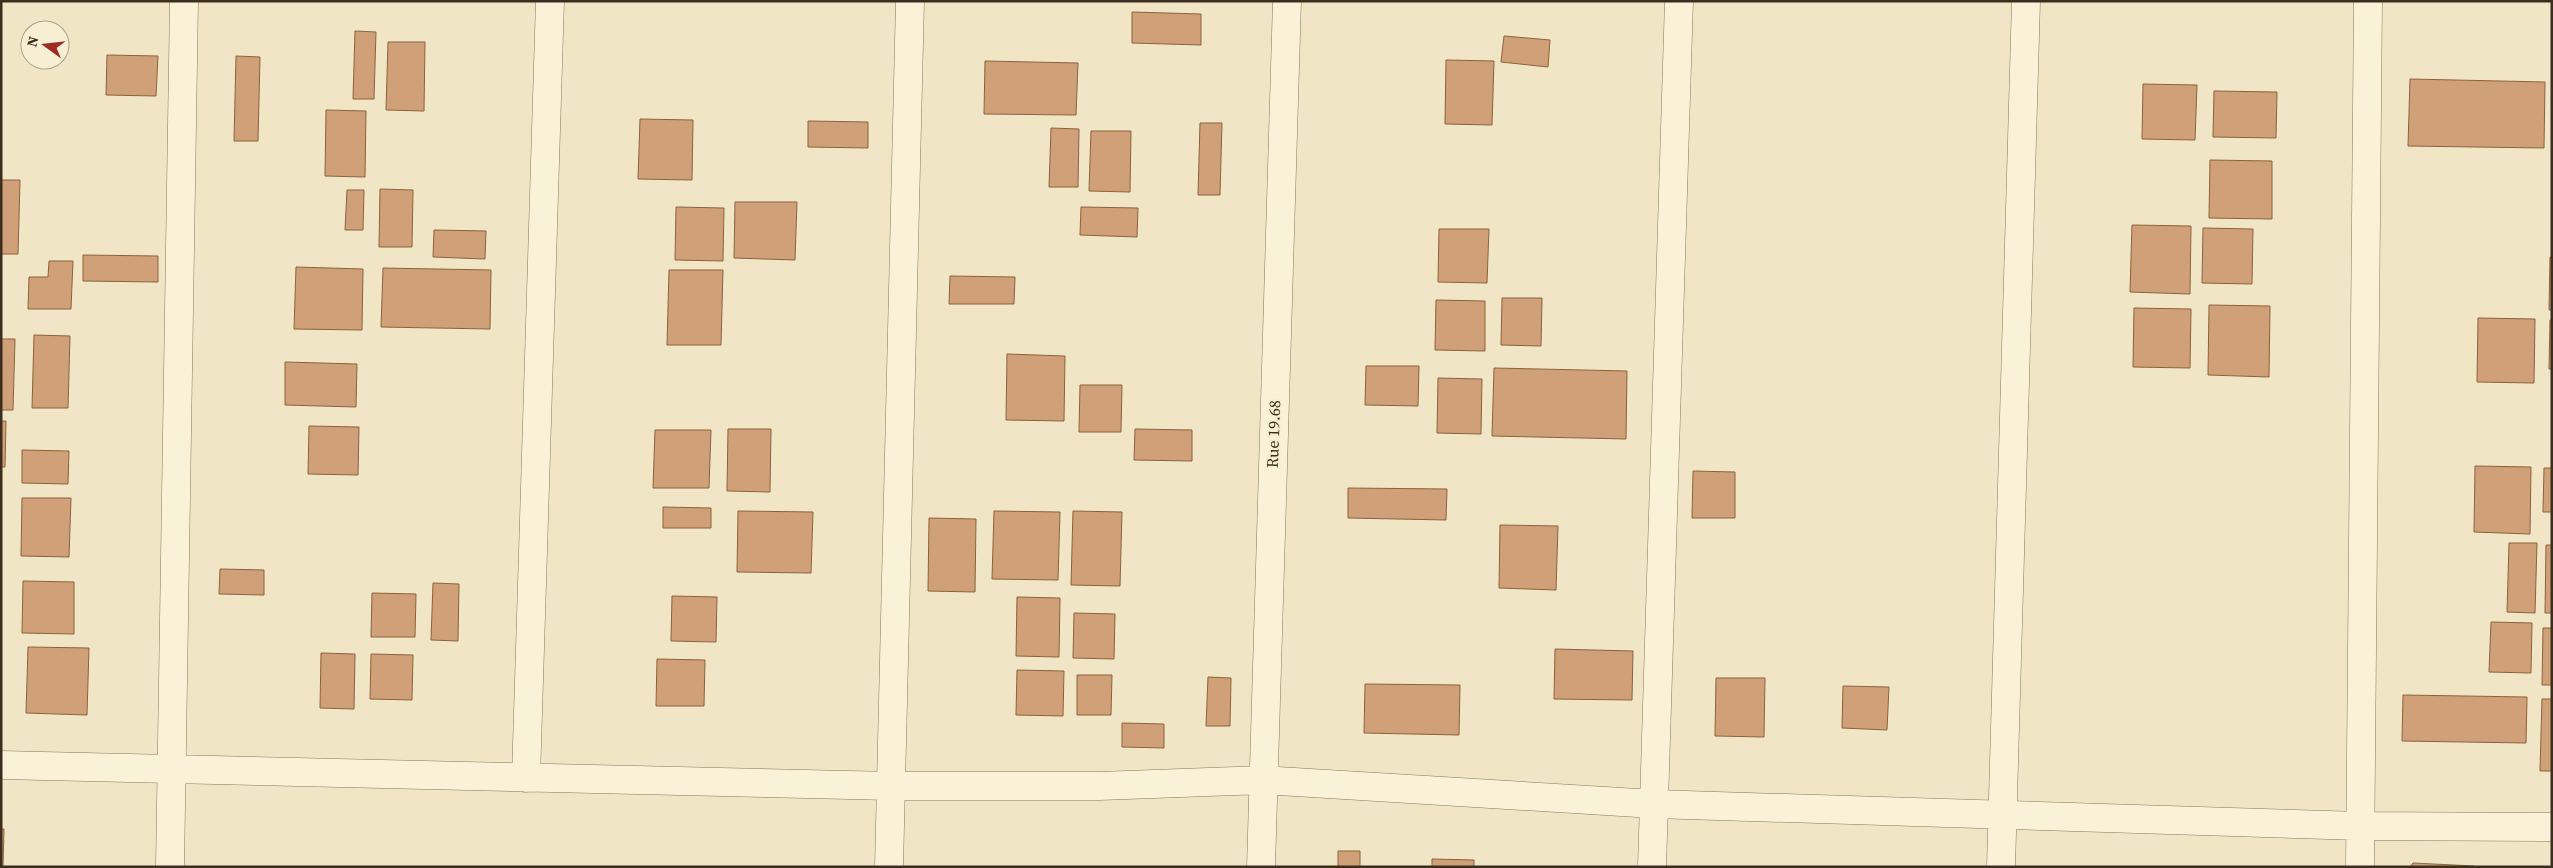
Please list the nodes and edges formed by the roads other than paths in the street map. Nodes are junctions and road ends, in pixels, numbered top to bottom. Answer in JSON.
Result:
{"nodes":[{"id":1,"x":184,"y":1,"type":"edge"},
{"id":2,"x":550,"y":1,"type":"edge"},
{"id":3,"x":910,"y":1,"type":"edge"},
{"id":4,"x":1287,"y":1,"type":"edge"},
{"id":5,"x":1679,"y":1,"type":"edge"},
{"id":6,"x":2026,"y":1,"type":"edge"},
{"id":7,"x":2368,"y":1,"type":"edge"},
{"id":8,"x":1,"y":765,"type":"edge"},
{"id":9,"x":171,"y":769,"type":"junction"},
{"id":10,"x":526,"y":778,"type":"junction"},
{"id":11,"x":1263,"y":780,"type":"junction"},
{"id":12,"x":892,"y":786,"type":"junction"},
{"id":13,"x":1654,"y":804,"type":"junction"},
{"id":14,"x":2002,"y":813,"type":"junction"},
{"id":15,"x":2361,"y":826,"type":"junction"},
{"id":16,"x":2552,"y":827,"type":"edge"},
{"id":17,"x":170,"y":867,"type":"edge"},
{"id":18,"x":889,"y":867,"type":"edge"},
{"id":19,"x":1261,"y":867,"type":"edge"},
{"id":20,"x":1652,"y":867,"type":"edge"},
{"id":21,"x":2001,"y":867,"type":"edge"},
{"id":22,"x":2360,"y":867,"type":"edge"}],
"edges":[{"from":1,"to":9,"type":"street"},
{"from":2,"to":10,"type":"street"},
{"from":3,"to":12,"type":"street"},
{"from":4,"to":11,"type":"street","name":"Rue 19.68"},
{"from":5,"to":13,"type":"street"},
{"from":6,"to":14,"type":"street"},
{"from":7,"to":15,"type":"street"},
{"from":8,"to":9,"type":"street"},
{"from":9,"to":10,"type":"street"},
{"from":9,"to":17,"type":"street"},
{"from":10,"to":12,"type":"street"},
{"from":11,"to":12,"type":"street"},
{"from":11,"to":13,"type":"street"},
{"from":11,"to":19,"type":"street","name":"Rue 19.68"},
{"from":12,"to":18,"type":"street"},
{"from":13,"to":14,"type":"street"},
{"from":13,"to":20,"type":"street"},
{"from":14,"to":15,"type":"street"},
{"from":14,"to":21,"type":"street"},
{"from":15,"to":16,"type":"street"},
{"from":15,"to":22,"type":"street"}]}
